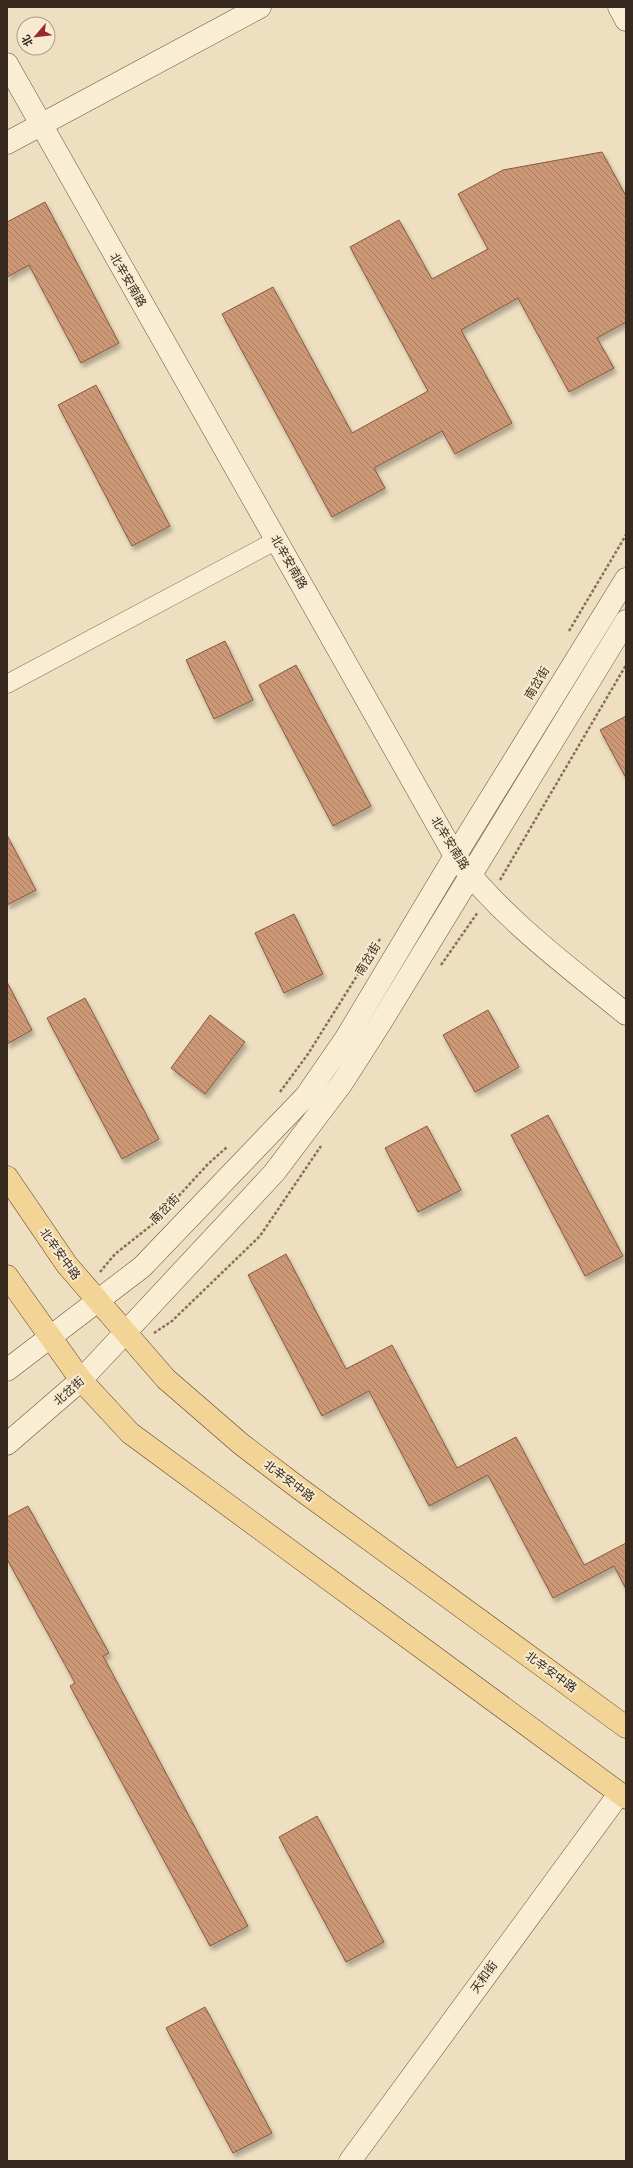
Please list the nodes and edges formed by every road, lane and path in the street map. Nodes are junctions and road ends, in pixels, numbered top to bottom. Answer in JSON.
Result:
{"nodes":[{"id":1,"x":260,"y":7,"type":"edge"},
{"id":2,"x":619,"y":7,"type":"edge"},
{"id":3,"x":626,"y":20,"type":"edge"},
{"id":4,"x":7,"y":64,"type":"edge"},
{"id":5,"x":41,"y":126,"type":"junction"},
{"id":6,"x":7,"y":143,"type":"edge"},
{"id":7,"x":626,"y":535,"type":"edge"},
{"id":8,"x":277,"y":540,"type":"junction"},
{"id":9,"x":626,"y":579,"type":"edge"},
{"id":10,"x":626,"y":620,"type":"edge"},
{"id":11,"x":566,"y":635,"type":"dead end"},
{"id":12,"x":7,"y":684,"type":"edge"},
{"id":13,"x":455,"y":856,"type":"junction"},
{"id":14,"x":470,"y":875,"type":"junction"},
{"id":15,"x":384,"y":932,"type":"dead end"},
{"id":16,"x":626,"y":1014,"type":"edge"},
{"id":17,"x":277,"y":1097,"type":"dead end"},
{"id":18,"x":230,"y":1145,"type":"dead end"},
{"id":19,"x":7,"y":1177,"type":"edge"},
{"id":20,"x":7,"y":1276,"type":"edge"},
{"id":21,"x":92,"y":1294,"type":"junction"},
{"id":22,"x":125,"y":1333,"type":"junction"},
{"id":23,"x":51,"y":1338,"type":"junction"},
{"id":24,"x":7,"y":1370,"type":"edge"},
{"id":25,"x":81,"y":1380,"type":"junction"},
{"id":26,"x":7,"y":1444,"type":"edge"},
{"id":27,"x":626,"y":1727,"type":"edge"},
{"id":28,"x":623,"y":1796,"type":"edge"},
{"id":29,"x":350,"y":2161,"type":"edge"}],
"edges":[{"from":1,"to":5,"type":"main road"},
{"from":2,"to":3,"type":"main road"},
{"from":4,"to":5,"type":"main road","name":"北辛安南路"},
{"from":5,"to":6,"type":"main road"},
{"from":5,"to":8,"type":"main road","name":"北辛安南路"},
{"from":7,"to":11,"type":"path"},
{"from":8,"to":12,"type":"street"},
{"from":8,"to":13,"type":"main road","name":"北辛安南路"},
{"from":9,"to":13,"type":"main road","name":"南岔街"},
{"from":10,"to":14,"type":"main road"},
{"from":13,"to":14,"type":"main road","name":"北辛安南路"},
{"from":13,"to":21,"type":"main road","name":"南岔街"},
{"from":14,"to":16,"type":"main road","name":"北辛安南路"},
{"from":14,"to":22,"type":"main road"},
{"from":15,"to":17,"type":"path","name":"南岔街"},
{"from":18,"to":21,"type":"path","name":"南岔街"},
{"from":19,"to":21,"type":"main road","name":"北辛安中路"},
{"from":20,"to":23,"type":"main road"},
{"from":21,"to":22,"type":"main road","name":"北辛安中路"},
{"from":21,"to":23,"type":"main road"},
{"from":22,"to":25,"type":"main road","name":"北岔街"},
{"from":22,"to":27,"type":"main road","name":"北辛安中路"},
{"from":23,"to":24,"type":"main road"},
{"from":23,"to":25,"type":"main road"},
{"from":25,"to":26,"type":"main road","name":"北岔街"},
{"from":25,"to":28,"type":"main road"},
{"from":28,"to":29,"type":"main road","name":"天和街"}]}
